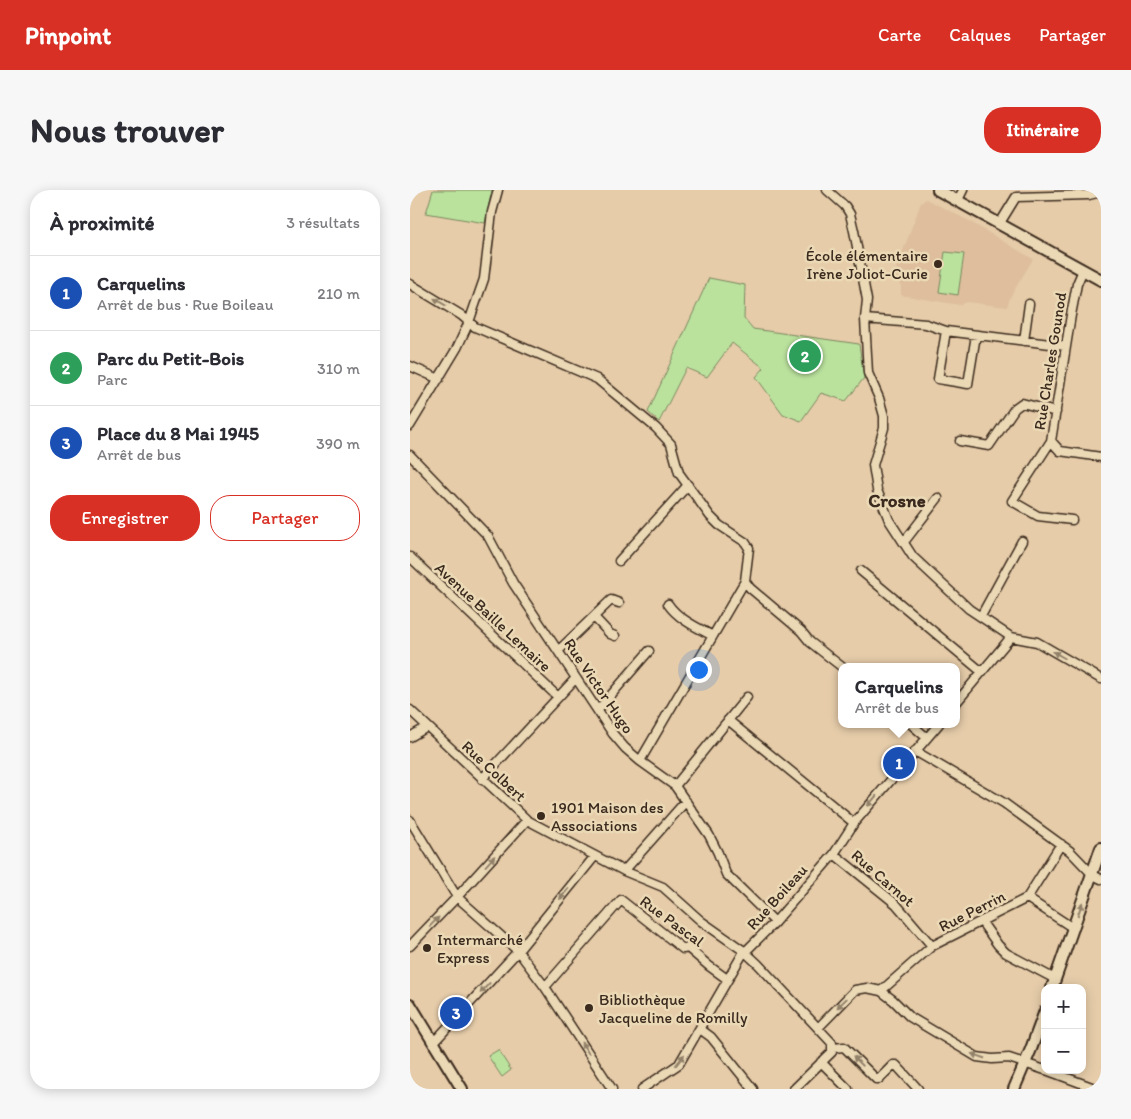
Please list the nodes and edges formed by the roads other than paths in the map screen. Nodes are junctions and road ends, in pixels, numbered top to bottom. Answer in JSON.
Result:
{"nodes":[{"id":1,"x":498,"y":190,"type":"edge"},
{"id":2,"x":827,"y":190,"type":"edge"},
{"id":3,"x":938,"y":190,"type":"edge"},
{"id":4,"x":963,"y":190,"type":"edge"},
{"id":5,"x":1101,"y":192,"type":"edge"},
{"id":6,"x":958,"y":200,"type":"junction"},
{"id":7,"x":1000,"y":223,"type":"junction"},
{"id":8,"x":1083,"y":270,"type":"junction"},
{"id":9,"x":1101,"y":280,"type":"edge"},
{"id":10,"x":410,"y":284,"type":"edge"},
{"id":11,"x":1029,"y":304,"type":"dead end"},
{"id":12,"x":866,"y":319,"type":"junction"},
{"id":13,"x":469,"y":322,"type":"junction"},
{"id":14,"x":946,"y":331,"type":"junction"},
{"id":15,"x":976,"y":334,"type":"junction"},
{"id":16,"x":1024,"y":340,"type":"junction"},
{"id":17,"x":1066,"y":346,"type":"junction"},
{"id":18,"x":410,"y":366,"type":"edge"},
{"id":19,"x":438,"y":379,"type":"junction"},
{"id":20,"x":1056,"y":412,"type":"junction"},
{"id":21,"x":411,"y":422,"type":"edge"},
{"id":22,"x":960,"y":441,"type":"dead end"},
{"id":23,"x":1051,"y":441,"type":"junction"},
{"id":24,"x":410,"y":455,"type":"edge"},
{"id":25,"x":1101,"y":457,"type":"edge"},
{"id":26,"x":688,"y":485,"type":"junction"},
{"id":27,"x":938,"y":498,"type":"dead end"},
{"id":28,"x":1072,"y":520,"type":"dead end"},
{"id":29,"x":904,"y":542,"type":"junction"},
{"id":30,"x":1022,"y":542,"type":"dead end"},
{"id":31,"x":410,"y":557,"type":"edge"},
{"id":32,"x":619,"y":561,"type":"dead end"},
{"id":33,"x":861,"y":571,"type":"dead end"},
{"id":34,"x":745,"y":581,"type":"junction"},
{"id":35,"x":619,"y":604,"type":"dead end"},
{"id":36,"x":668,"y":604,"type":"dead end"},
{"id":37,"x":981,"y":616,"type":"junction"},
{"id":38,"x":594,"y":617,"type":"junction"},
{"id":39,"x":615,"y":636,"type":"dead end"},
{"id":40,"x":713,"y":636,"type":"junction"},
{"id":41,"x":1011,"y":638,"type":"junction"},
{"id":42,"x":558,"y":651,"type":"junction"},
{"id":43,"x":649,"y":651,"type":"dead end"},
{"id":44,"x":838,"y":664,"type":"edge"},
{"id":45,"x":982,"y":672,"type":"junction"},
{"id":46,"x":576,"y":678,"type":"junction"},
{"id":47,"x":1101,"y":679,"type":"edge"},
{"id":48,"x":747,"y":697,"type":"dead end"},
{"id":49,"x":558,"y":698,"type":"junction"},
{"id":50,"x":960,"y":698,"type":"edge"},
{"id":51,"x":410,"y":710,"type":"edge"},
{"id":52,"x":598,"y":710,"type":"junction"},
{"id":53,"x":728,"y":720,"type":"junction"},
{"id":54,"x":427,"y":727,"type":"junction"},
{"id":55,"x":916,"y":728,"type":"edge"},
{"id":56,"x":936,"y":728,"type":"edge"},
{"id":57,"x":410,"y":737,"type":"edge"},
{"id":58,"x":927,"y":738,"type":"junction"},
{"id":59,"x":915,"y":751,"type":"junction"},
{"id":60,"x":640,"y":761,"type":"junction"},
{"id":61,"x":482,"y":779,"type":"junction"},
{"id":62,"x":675,"y":786,"type":"junction"},
{"id":63,"x":686,"y":801,"type":"junction"},
{"id":64,"x":410,"y":820,"type":"edge"},
{"id":65,"x":527,"y":820,"type":"junction"},
{"id":66,"x":854,"y":823,"type":"junction"},
{"id":67,"x":1061,"y":844,"type":"junction"},
{"id":68,"x":1101,"y":848,"type":"edge"},
{"id":69,"x":834,"y":854,"type":"junction"},
{"id":70,"x":595,"y":856,"type":"junction"},
{"id":71,"x":624,"y":871,"type":"junction"},
{"id":72,"x":1097,"y":876,"type":"edge"},
{"id":73,"x":457,"y":897,"type":"junction"},
{"id":74,"x":1027,"y":898,"type":"junction"},
{"id":75,"x":981,"y":921,"type":"junction"},
{"id":76,"x":775,"y":922,"type":"junction"},
{"id":77,"x":1073,"y":928,"type":"junction"},
{"id":78,"x":410,"y":946,"type":"edge"},
{"id":79,"x":932,"y":946,"type":"junction"},
{"id":80,"x":518,"y":951,"type":"junction"},
{"id":81,"x":744,"y":951,"type":"junction"},
{"id":82,"x":727,"y":979,"type":"junction"},
{"id":83,"x":1054,"y":983,"type":"edge"},
{"id":84,"x":545,"y":987,"type":"junction"},
{"id":85,"x":882,"y":991,"type":"junction"},
{"id":86,"x":410,"y":1004,"type":"edge"},
{"id":87,"x":1041,"y":1021,"type":"edge"},
{"id":88,"x":818,"y":1028,"type":"junction"},
{"id":89,"x":700,"y":1029,"type":"junction"},
{"id":90,"x":434,"y":1042,"type":"junction"},
{"id":91,"x":834,"y":1048,"type":"junction"},
{"id":92,"x":821,"y":1062,"type":"junction"},
{"id":93,"x":1025,"y":1063,"type":"junction"},
{"id":94,"x":1041,"y":1068,"type":"edge"},
{"id":95,"x":1057,"y":1074,"type":"edge"},
{"id":96,"x":462,"y":1089,"type":"edge"},
{"id":97,"x":612,"y":1089,"type":"edge"},
{"id":98,"x":642,"y":1089,"type":"edge"},
{"id":99,"x":753,"y":1089,"type":"edge"},
{"id":100,"x":794,"y":1089,"type":"edge"},
{"id":101,"x":848,"y":1089,"type":"edge"},
{"id":102,"x":918,"y":1089,"type":"edge"},
{"id":103,"x":1014,"y":1089,"type":"edge"},
{"id":104,"x":1097,"y":1089,"type":"edge"}],
"edges":[{"from":1,"to":13,"type":"street"},
{"from":2,"to":12,"type":"street"},
{"from":3,"to":6,"type":"street"},
{"from":4,"to":6,"type":"street"},
{"from":5,"to":7,"type":"street"},
{"from":6,"to":7,"type":"street"},
{"from":7,"to":8,"type":"street"},
{"from":8,"to":9,"type":"street"},
{"from":8,"to":17,"type":"street","name":"Rue Charles Gounod"},
{"from":13,"to":10,"type":"street","one_way":true},
{"from":11,"to":16,"type":"street"},
{"from":12,"to":14,"type":"street"},
{"from":12,"to":29,"type":"street"},
{"from":13,"to":19,"type":"street"},
{"from":13,"to":26,"type":"street"},
{"from":14,"to":15,"type":"street"},
{"from":14,"to":15,"type":"street"},
{"from":15,"to":16,"type":"street"},
{"from":16,"to":17,"type":"street"},
{"from":17,"to":20,"type":"street","name":"Rue Charles Gounod"},
{"from":18,"to":19,"type":"street"},
{"from":19,"to":21,"type":"street"},
{"from":20,"to":22,"type":"street"},
{"from":20,"to":23,"type":"street","name":"Rue Charles Gounod"},
{"from":23,"to":25,"type":"street"},
{"from":23,"to":28,"type":"street","name":"Rue Charles Gounod"},
{"from":24,"to":42,"type":"street","name":"Rue Victor Hugo"},
{"from":26,"to":32,"type":"street"},
{"from":26,"to":34,"type":"street"},
{"from":27,"to":29,"type":"street"},
{"from":29,"to":37,"type":"street"},
{"from":30,"to":37,"type":"street"},
{"from":31,"to":49,"type":"street","name":"Avenue Baille Lemaire"},
{"from":33,"to":45,"type":"street"},
{"from":34,"to":40,"type":"street"},
{"from":34,"to":44,"type":"street"},
{"from":35,"to":38,"type":"street"},
{"from":36,"to":40,"type":"street"},
{"from":37,"to":41,"type":"street"},
{"from":38,"to":39,"type":"street"},
{"from":38,"to":42,"type":"street"},
{"from":40,"to":60,"type":"street"},
{"from":41,"to":45,"type":"street"},
{"from":47,"to":41,"type":"street","one_way":true},
{"from":42,"to":46,"type":"street","name":"Rue Victor Hugo"},
{"from":43,"to":52,"type":"street"},
{"from":45,"to":50,"type":"street"},
{"from":46,"to":49,"type":"street"},
{"from":46,"to":52,"type":"street","name":"Rue Victor Hugo"},
{"from":48,"to":53,"type":"street"},
{"from":49,"to":61,"type":"street"},
{"from":51,"to":54,"type":"street","name":"Rue Colbert"},
{"from":52,"to":60,"type":"street","name":"Rue Victor Hugo"},
{"from":53,"to":62,"type":"street"},
{"from":53,"to":66,"type":"street"},
{"from":54,"to":57,"type":"street"},
{"from":54,"to":61,"type":"street","name":"Rue Colbert"},
{"from":55,"to":58,"type":"street"},
{"from":56,"to":58,"type":"street","name":"Rue Boileau"},
{"from":58,"to":59,"type":"street","name":"Rue Boileau"},
{"from":59,"to":66,"type":"street","name":"Rue Boileau","one_way":true},
{"from":59,"to":67,"type":"street"},
{"from":60,"to":62,"type":"street","name":"Rue Victor Hugo"},
{"from":61,"to":65,"type":"street","name":"Rue Colbert"},
{"from":62,"to":63,"type":"street","name":"Rue Victor Hugo"},
{"from":63,"to":71,"type":"street"},
{"from":63,"to":76,"type":"street","name":"Rue Victor Hugo"},
{"from":64,"to":73,"type":"street"},
{"from":65,"to":70,"type":"street","name":"Rue Colbert"},
{"from":73,"to":65,"type":"street","one_way":true},
{"from":66,"to":69,"type":"street","name":"Rue Boileau"},
{"from":67,"to":72,"type":"street"},
{"from":67,"to":74,"type":"street","name":"Rue Perrin"},
{"from":68,"to":72,"type":"street"},
{"from":69,"to":76,"type":"street","name":"Rue Boileau"},
{"from":69,"to":79,"type":"street","name":"Rue Carnot"},
{"from":70,"to":71,"type":"street","name":"Rue Colbert"},
{"from":70,"to":80,"type":"street","one_way":true},
{"from":71,"to":81,"type":"street","name":"Rue Colbert"},
{"from":77,"to":72,"type":"street","one_way":true},
{"from":78,"to":73,"type":"street","one_way":true},
{"from":73,"to":80,"type":"street"},
{"from":74,"to":75,"type":"street","name":"Rue Perrin"},
{"from":74,"to":77,"type":"street"},
{"from":75,"to":79,"type":"street","name":"Rue Perrin"},
{"from":75,"to":83,"type":"street"},
{"from":76,"to":81,"type":"street","name":"Rue Boileau"},
{"from":77,"to":83,"type":"street"},
{"from":79,"to":85,"type":"street","name":"Rue Perrin"},
{"from":80,"to":84,"type":"street"},
{"from":80,"to":90,"type":"street","one_way":true},
{"from":81,"to":82,"type":"street","name":"Rue Boileau"},
{"from":81,"to":88,"type":"street","name":"Rue Colbert"},
{"from":82,"to":84,"type":"street","name":"Rue Pascal"},
{"from":82,"to":89,"type":"street","name":"Rue Boileau"},
{"from":97,"to":84,"type":"street","one_way":true},
{"from":85,"to":88,"type":"street","one_way":true},
{"from":93,"to":85,"type":"street","one_way":true},
{"from":86,"to":90,"type":"street"},
{"from":87,"to":93,"type":"street"},
{"from":88,"to":91,"type":"street","name":"Rue Colbert"},
{"from":98,"to":89,"type":"street","name":"Rue Boileau","one_way":true},
{"from":89,"to":99,"type":"street"},
{"from":90,"to":96,"type":"street"},
{"from":91,"to":92,"type":"street"},
{"from":102,"to":91,"type":"street","one_way":true},
{"from":92,"to":100,"type":"street"},
{"from":92,"to":101,"type":"street"},
{"from":93,"to":94,"type":"street"},
{"from":93,"to":103,"type":"street"},
{"from":95,"to":104,"type":"street"}]}
